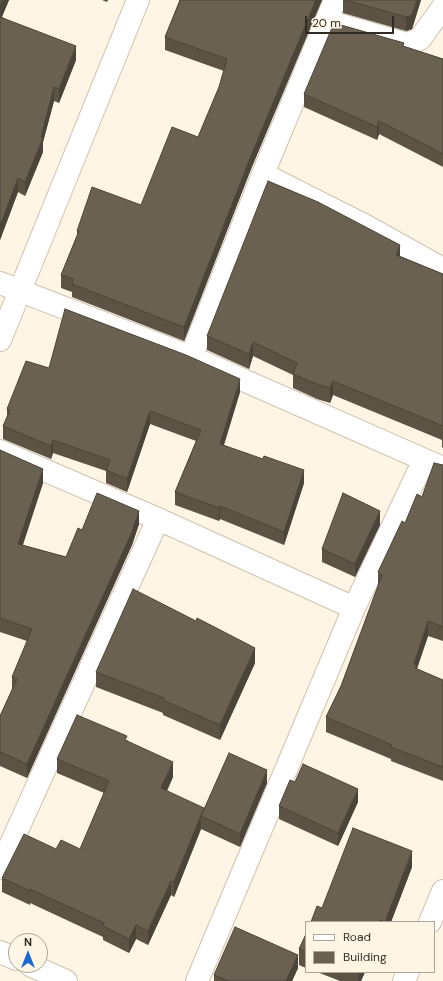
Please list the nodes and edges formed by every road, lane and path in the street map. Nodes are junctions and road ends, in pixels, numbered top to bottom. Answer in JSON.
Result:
{"nodes":[{"id":1,"x":138,"y":0,"type":"edge"},
{"id":2,"x":335,"y":0,"type":"edge"},
{"id":3,"x":443,"y":7,"type":"edge"},
{"id":4,"x":327,"y":21,"type":"junction"},
{"id":5,"x":263,"y":174,"type":"junction"},
{"id":6,"x":443,"y":269,"type":"edge"},
{"id":7,"x":0,"y":283,"type":"edge"},
{"id":8,"x":20,"y":291,"type":"junction"},
{"id":9,"x":0,"y":340,"type":"edge"},
{"id":10,"x":191,"y":357,"type":"junction"},
{"id":11,"x":0,"y":451,"type":"edge"},
{"id":12,"x":434,"y":464,"type":"edge"},
{"id":13,"x":158,"y":519,"type":"junction"},
{"id":14,"x":354,"y":608,"type":"junction"},
{"id":15,"x":0,"y":868,"type":"edge"},
{"id":16,"x":443,"y":891,"type":"edge"},
{"id":17,"x":430,"y":921,"type":"edge"},
{"id":18,"x":48,"y":973,"type":"edge"},
{"id":19,"x":66,"y":981,"type":"edge"},
{"id":20,"x":197,"y":981,"type":"edge"}],
"edges":[{"from":1,"to":8,"type":"street"},
{"from":2,"to":4,"type":"street"},
{"from":3,"to":4,"type":"street"},
{"from":4,"to":5,"type":"street"},
{"from":5,"to":6,"type":"street"},
{"from":5,"to":10,"type":"street"},
{"from":7,"to":8,"type":"street"},
{"from":8,"to":9,"type":"street"},
{"from":8,"to":10,"type":"street"},
{"from":10,"to":12,"type":"street"},
{"from":11,"to":13,"type":"street"},
{"from":12,"to":14,"type":"street"},
{"from":13,"to":14,"type":"street"},
{"from":13,"to":15,"type":"street"},
{"from":14,"to":20,"type":"street"},
{"from":16,"to":17,"type":"street"},
{"from":18,"to":19,"type":"street"}]}
